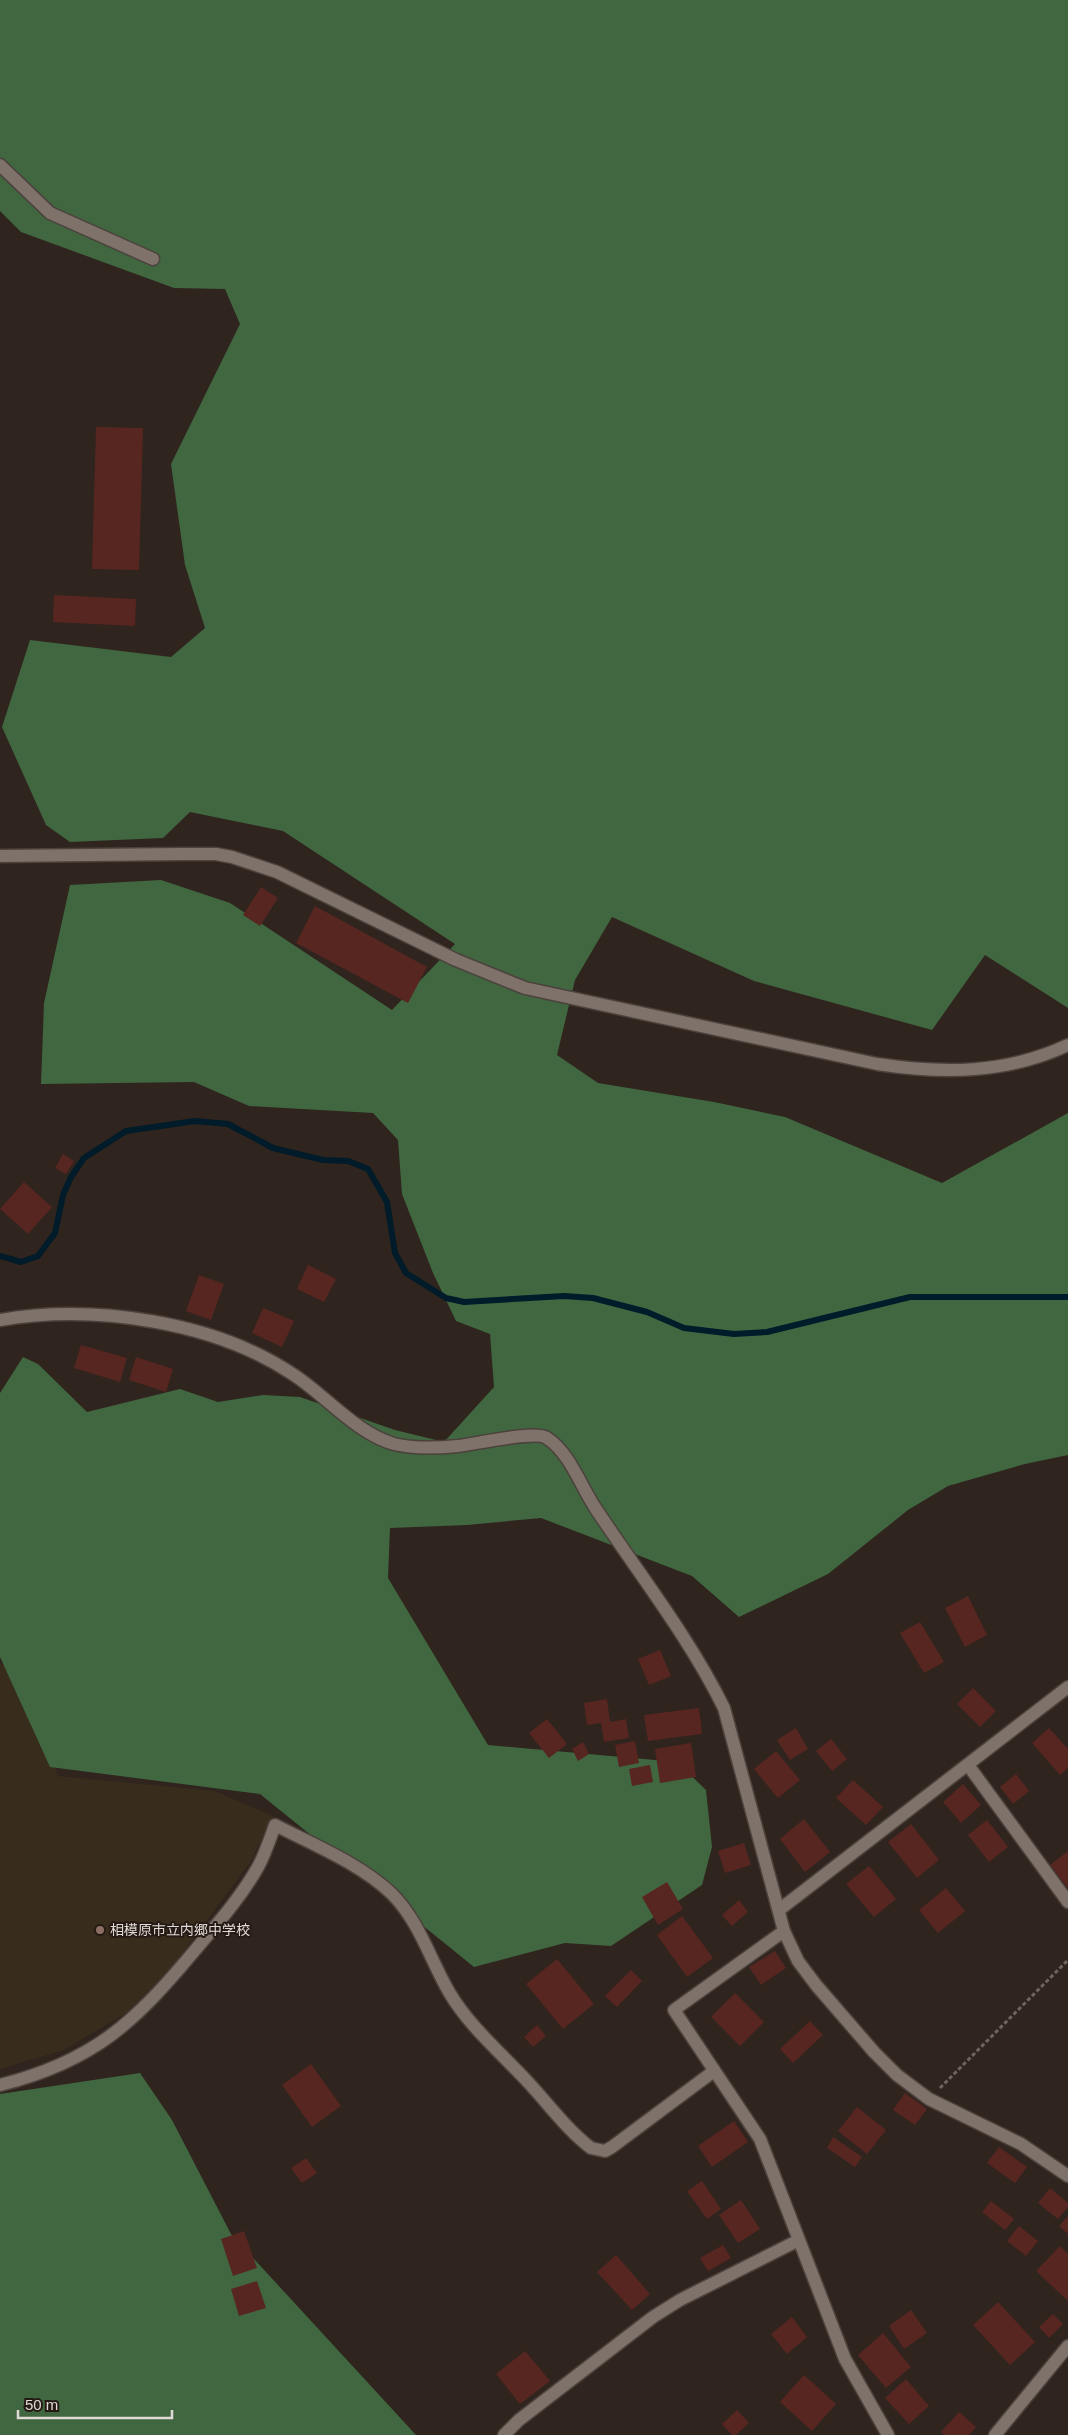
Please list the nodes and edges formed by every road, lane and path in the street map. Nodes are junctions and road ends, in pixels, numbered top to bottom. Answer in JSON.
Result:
{"nodes":[{"id":1,"x":0,"y":165,"type":"edge"},
{"id":2,"x":153,"y":259,"type":"dead end"},
{"id":3,"x":0,"y":856,"type":"edge"},
{"id":4,"x":1068,"y":1045,"type":"edge"},
{"id":5,"x":0,"y":1320,"type":"edge"},
{"id":6,"x":1068,"y":1688,"type":"edge"},
{"id":7,"x":968,"y":1765,"type":"junction"},
{"id":8,"x":1068,"y":1902,"type":"edge"},
{"id":9,"x":779,"y":1910,"type":"junction"},
{"id":10,"x":784,"y":1931,"type":"junction"},
{"id":11,"x":1068,"y":1960,"type":"edge"},
{"id":12,"x":714,"y":2071,"type":"junction"},
{"id":13,"x":0,"y":2085,"type":"edge"},
{"id":14,"x":929,"y":2099,"type":"junction"},
{"id":15,"x":1068,"y":2176,"type":"edge"},
{"id":16,"x":799,"y":2240,"type":"junction"},
{"id":17,"x":1068,"y":2346,"type":"edge"},
{"id":18,"x":504,"y":2435,"type":"edge"},
{"id":19,"x":888,"y":2435,"type":"edge"},
{"id":20,"x":995,"y":2435,"type":"edge"}],
"edges":[{"from":1,"to":2,"type":"street"},
{"from":3,"to":4,"type":"street"},
{"from":5,"to":9,"type":"street"},
{"from":6,"to":7,"type":"street"},
{"from":7,"to":8,"type":"street"},
{"from":7,"to":9,"type":"street"},
{"from":9,"to":10,"type":"street"},
{"from":10,"to":12,"type":"street"},
{"from":10,"to":14,"type":"street"},
{"from":11,"to":14,"type":"path"},
{"from":12,"to":13,"type":"street"},
{"from":12,"to":16,"type":"street"},
{"from":14,"to":15,"type":"street"},
{"from":16,"to":18,"type":"street"},
{"from":16,"to":19,"type":"street"},
{"from":17,"to":20,"type":"street"}]}
